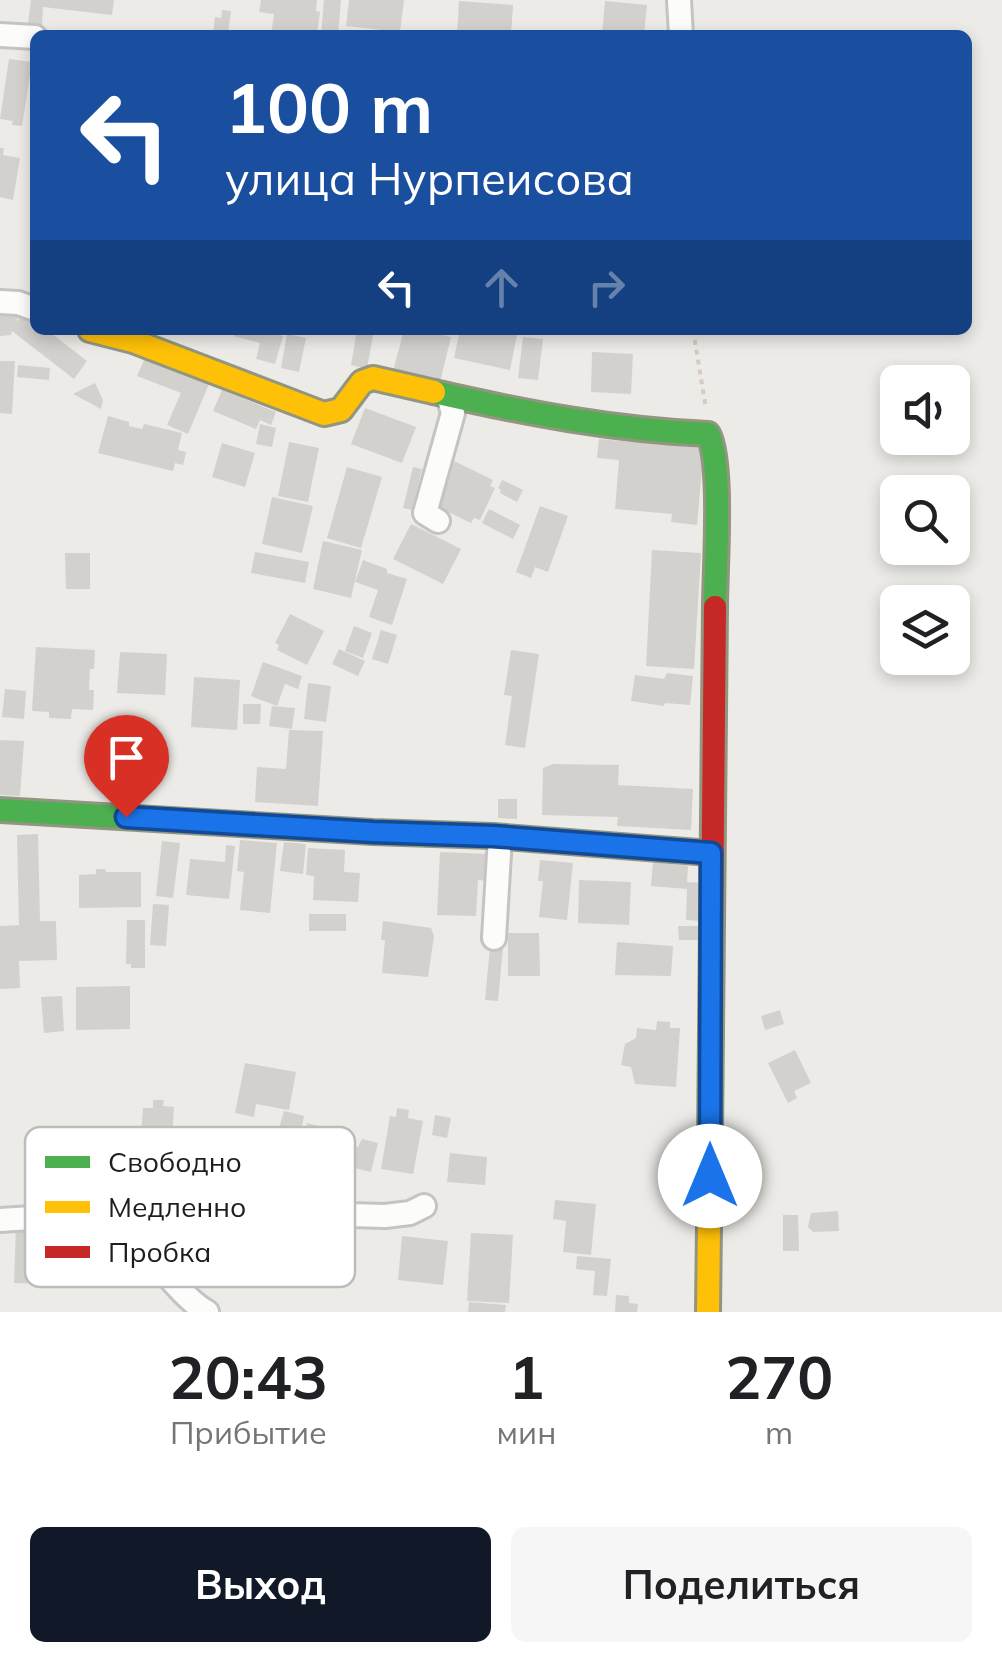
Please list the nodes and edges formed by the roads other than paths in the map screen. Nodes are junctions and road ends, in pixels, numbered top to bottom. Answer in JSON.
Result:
{"nodes":[{"id":1,"x":679,"y":0,"type":"edge"},
{"id":2,"x":680,"y":30,"type":"edge"},
{"id":3,"x":0,"y":35,"type":"edge"},
{"id":4,"x":30,"y":37,"type":"edge"},
{"id":5,"x":0,"y":302,"type":"edge"},
{"id":6,"x":30,"y":308,"type":"edge"},
{"id":7,"x":110,"y":335,"type":"edge"},
{"id":8,"x":448,"y":396,"type":"junction"},
{"id":9,"x":438,"y":521,"type":"dead end"},
{"id":10,"x":0,"y":810,"type":"edge"},
{"id":11,"x":500,"y":837,"type":"junction"},
{"id":12,"x":711,"y":853,"type":"junction"},
{"id":13,"x":494,"y":938,"type":"dead end"},
{"id":14,"x":424,"y":1206,"type":"dead end"},
{"id":15,"x":355,"y":1215,"type":"edge"},
{"id":16,"x":25,"y":1218,"type":"edge"},
{"id":17,"x":0,"y":1220,"type":"edge"},
{"id":18,"x":182,"y":1287,"type":"edge"},
{"id":19,"x":202,"y":1311,"type":"edge"},
{"id":20,"x":708,"y":1312,"type":"edge"}],
"edges":[{"from":1,"to":2,"type":"street"},
{"from":3,"to":4,"type":"street"},
{"from":5,"to":6,"type":"street"},
{"from":7,"to":8,"type":"street"},
{"from":8,"to":9,"type":"street"},
{"from":8,"to":12,"type":"street"},
{"from":10,"to":11,"type":"street"},
{"from":11,"to":12,"type":"street"},
{"from":11,"to":13,"type":"street"},
{"from":12,"to":20,"type":"street"},
{"from":14,"to":15,"type":"street"},
{"from":16,"to":17,"type":"street"},
{"from":18,"to":19,"type":"street"}]}
